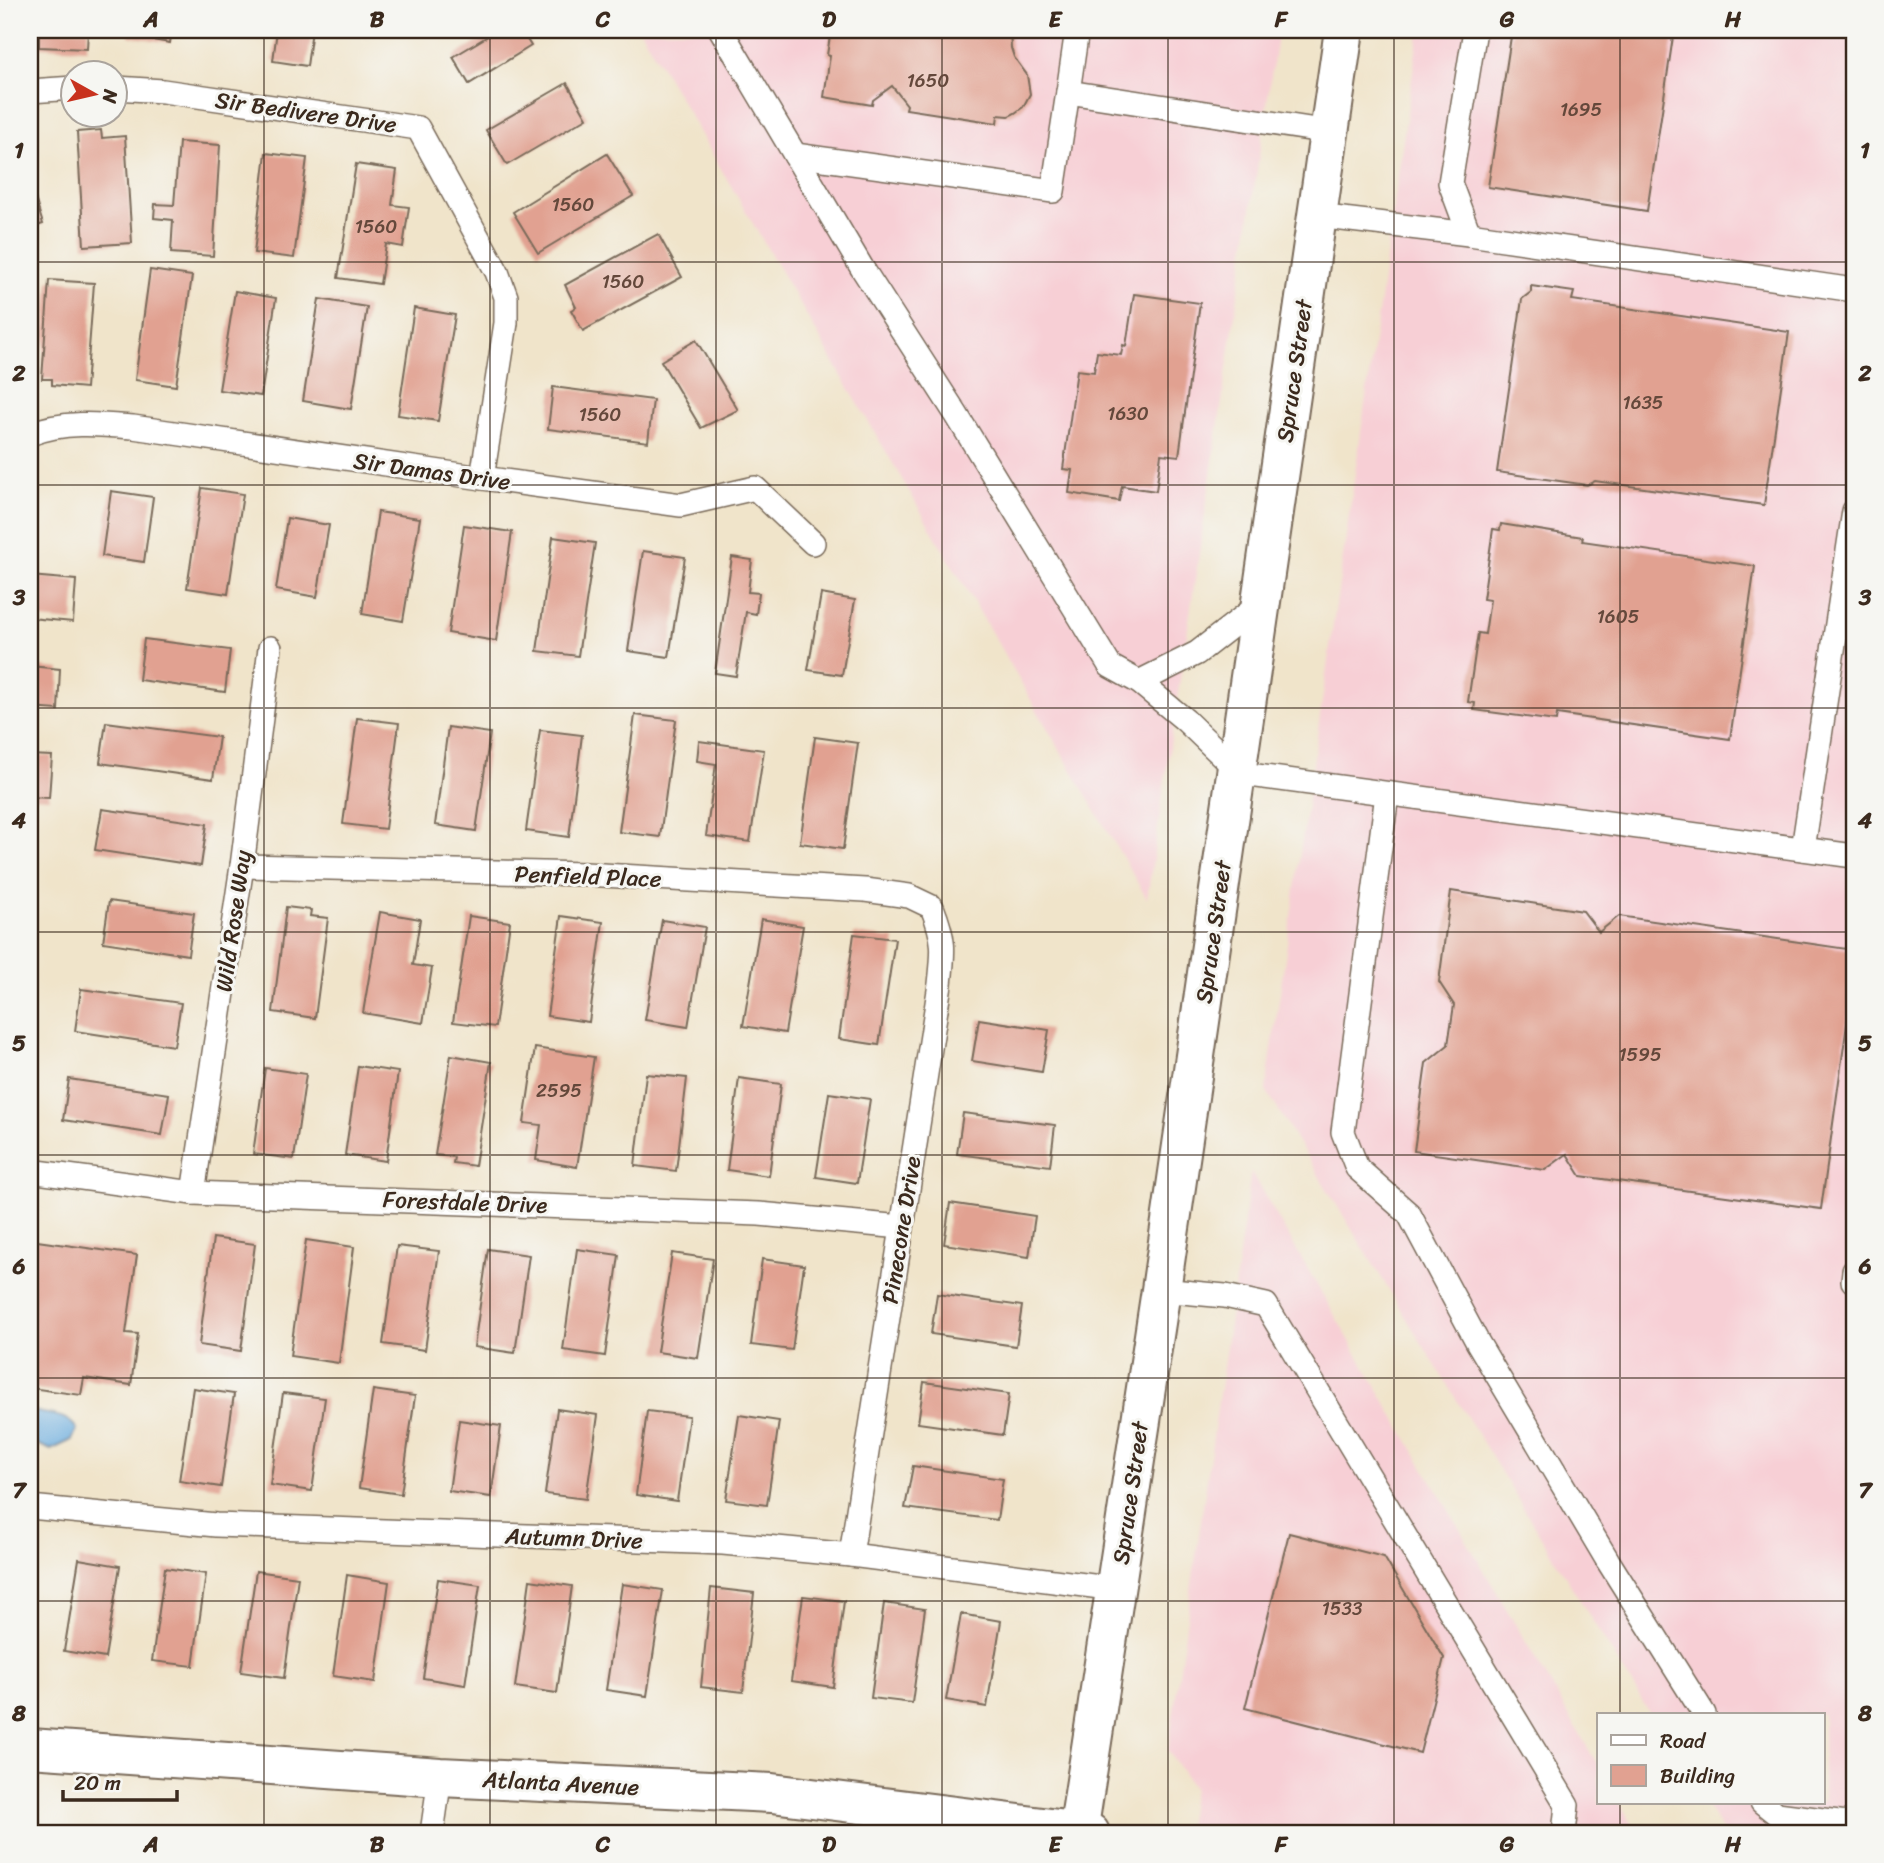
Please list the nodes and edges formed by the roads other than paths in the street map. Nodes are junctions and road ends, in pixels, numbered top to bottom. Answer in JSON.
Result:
{"nodes":[{"id":1,"x":721,"y":30,"type":"edge"},
{"id":2,"x":1077,"y":30,"type":"edge"},
{"id":3,"x":1344,"y":30,"type":"edge"},
{"id":4,"x":1475,"y":30,"type":"edge"},
{"id":5,"x":60,"y":89,"type":"edge"},
{"id":6,"x":130,"y":89,"type":"edge"},
{"id":7,"x":30,"y":91,"type":"edge"},
{"id":8,"x":1068,"y":92,"type":"junction"},
{"id":9,"x":1329,"y":132,"type":"junction"},
{"id":10,"x":795,"y":155,"type":"junction"},
{"id":11,"x":1317,"y":216,"type":"junction"},
{"id":12,"x":1469,"y":234,"type":"junction"},
{"id":13,"x":1854,"y":290,"type":"edge"},
{"id":14,"x":30,"y":434,"type":"edge"},
{"id":15,"x":482,"y":478,"type":"junction"},
{"id":16,"x":1854,"y":511,"type":"edge"},
{"id":17,"x":813,"y":543,"type":"dead end"},
{"id":18,"x":1260,"y":604,"type":"junction"},
{"id":19,"x":270,"y":648,"type":"dead end"},
{"id":20,"x":1139,"y":682,"type":"junction"},
{"id":21,"x":1236,"y":771,"type":"junction"},
{"id":22,"x":1387,"y":794,"type":"junction"},
{"id":23,"x":1803,"y":849,"type":"junction"},
{"id":24,"x":1854,"y":856,"type":"edge"},
{"id":25,"x":242,"y":866,"type":"junction"},
{"id":26,"x":932,"y":907,"type":"joint"},
{"id":27,"x":30,"y":1171,"type":"edge"},
{"id":28,"x":193,"y":1193,"type":"junction"},
{"id":29,"x":902,"y":1227,"type":"junction"},
{"id":30,"x":1161,"y":1290,"type":"junction"},
{"id":31,"x":30,"y":1507,"type":"edge"},
{"id":32,"x":851,"y":1555,"type":"junction"},
{"id":33,"x":1116,"y":1589,"type":"junction"},
{"id":34,"x":1703,"y":1713,"type":"edge"},
{"id":35,"x":30,"y":1748,"type":"edge"},
{"id":36,"x":440,"y":1777,"type":"junction"},
{"id":37,"x":1764,"y":1804,"type":"edge"},
{"id":38,"x":1854,"y":1825,"type":"edge"},
{"id":39,"x":432,"y":1833,"type":"edge"},
{"id":40,"x":1082,"y":1833,"type":"edge"},
{"id":41,"x":1564,"y":1833,"type":"edge"}],
"edges":[{"from":1,"to":10,"type":"lane"},
{"from":2,"to":8,"type":"lane"},
{"from":3,"to":9,"type":"main road","name":"Spruce Street"},
{"from":4,"to":12,"type":"lane"},
{"from":5,"to":7,"type":"lane"},
{"from":6,"to":15,"type":"lane","name":"Sir Bedivere Drive"},
{"from":8,"to":9,"type":"lane"},
{"from":8,"to":10,"type":"lane"},
{"from":9,"to":11,"type":"main road","name":"Spruce Street"},
{"from":10,"to":20,"type":"lane"},
{"from":11,"to":12,"type":"lane"},
{"from":11,"to":18,"type":"main road","name":"Spruce Street"},
{"from":12,"to":13,"type":"lane"},
{"from":14,"to":15,"type":"lane","name":"Sir Damas Drive"},
{"from":15,"to":17,"type":"lane","name":"Sir Damas Drive"},
{"from":16,"to":23,"type":"lane"},
{"from":18,"to":20,"type":"lane"},
{"from":18,"to":21,"type":"main road","name":"Spruce Street"},
{"from":19,"to":25,"type":"lane","name":"Wild Rose Way"},
{"from":20,"to":21,"type":"lane"},
{"from":21,"to":22,"type":"lane"},
{"from":21,"to":30,"type":"main road","name":"Spruce Street"},
{"from":22,"to":23,"type":"lane"},
{"from":22,"to":34,"type":"lane"},
{"from":23,"to":24,"type":"lane"},
{"from":25,"to":26,"type":"lane","name":"Penfield Place"},
{"from":25,"to":28,"type":"lane","name":"Wild Rose Way"},
{"from":26,"to":29,"type":"lane","name":"Pinecone Drive"},
{"from":27,"to":28,"type":"lane","name":"Forestdale Drive"},
{"from":28,"to":29,"type":"lane","name":"Forestdale Drive"},
{"from":29,"to":32,"type":"lane","name":"Pinecone Drive"},
{"from":30,"to":33,"type":"main road","name":"Spruce Street"},
{"from":30,"to":41,"type":"lane"},
{"from":31,"to":32,"type":"lane","name":"Autumn Drive"},
{"from":32,"to":33,"type":"lane","name":"Autumn Drive"},
{"from":33,"to":40,"type":"main road","name":"Spruce Street"},
{"from":35,"to":36,"type":"main road","name":"Atlanta Avenue"},
{"from":36,"to":39,"type":"lane"},
{"from":36,"to":40,"type":"main road","name":"Atlanta Avenue"},
{"from":37,"to":38,"type":"lane"}]}
